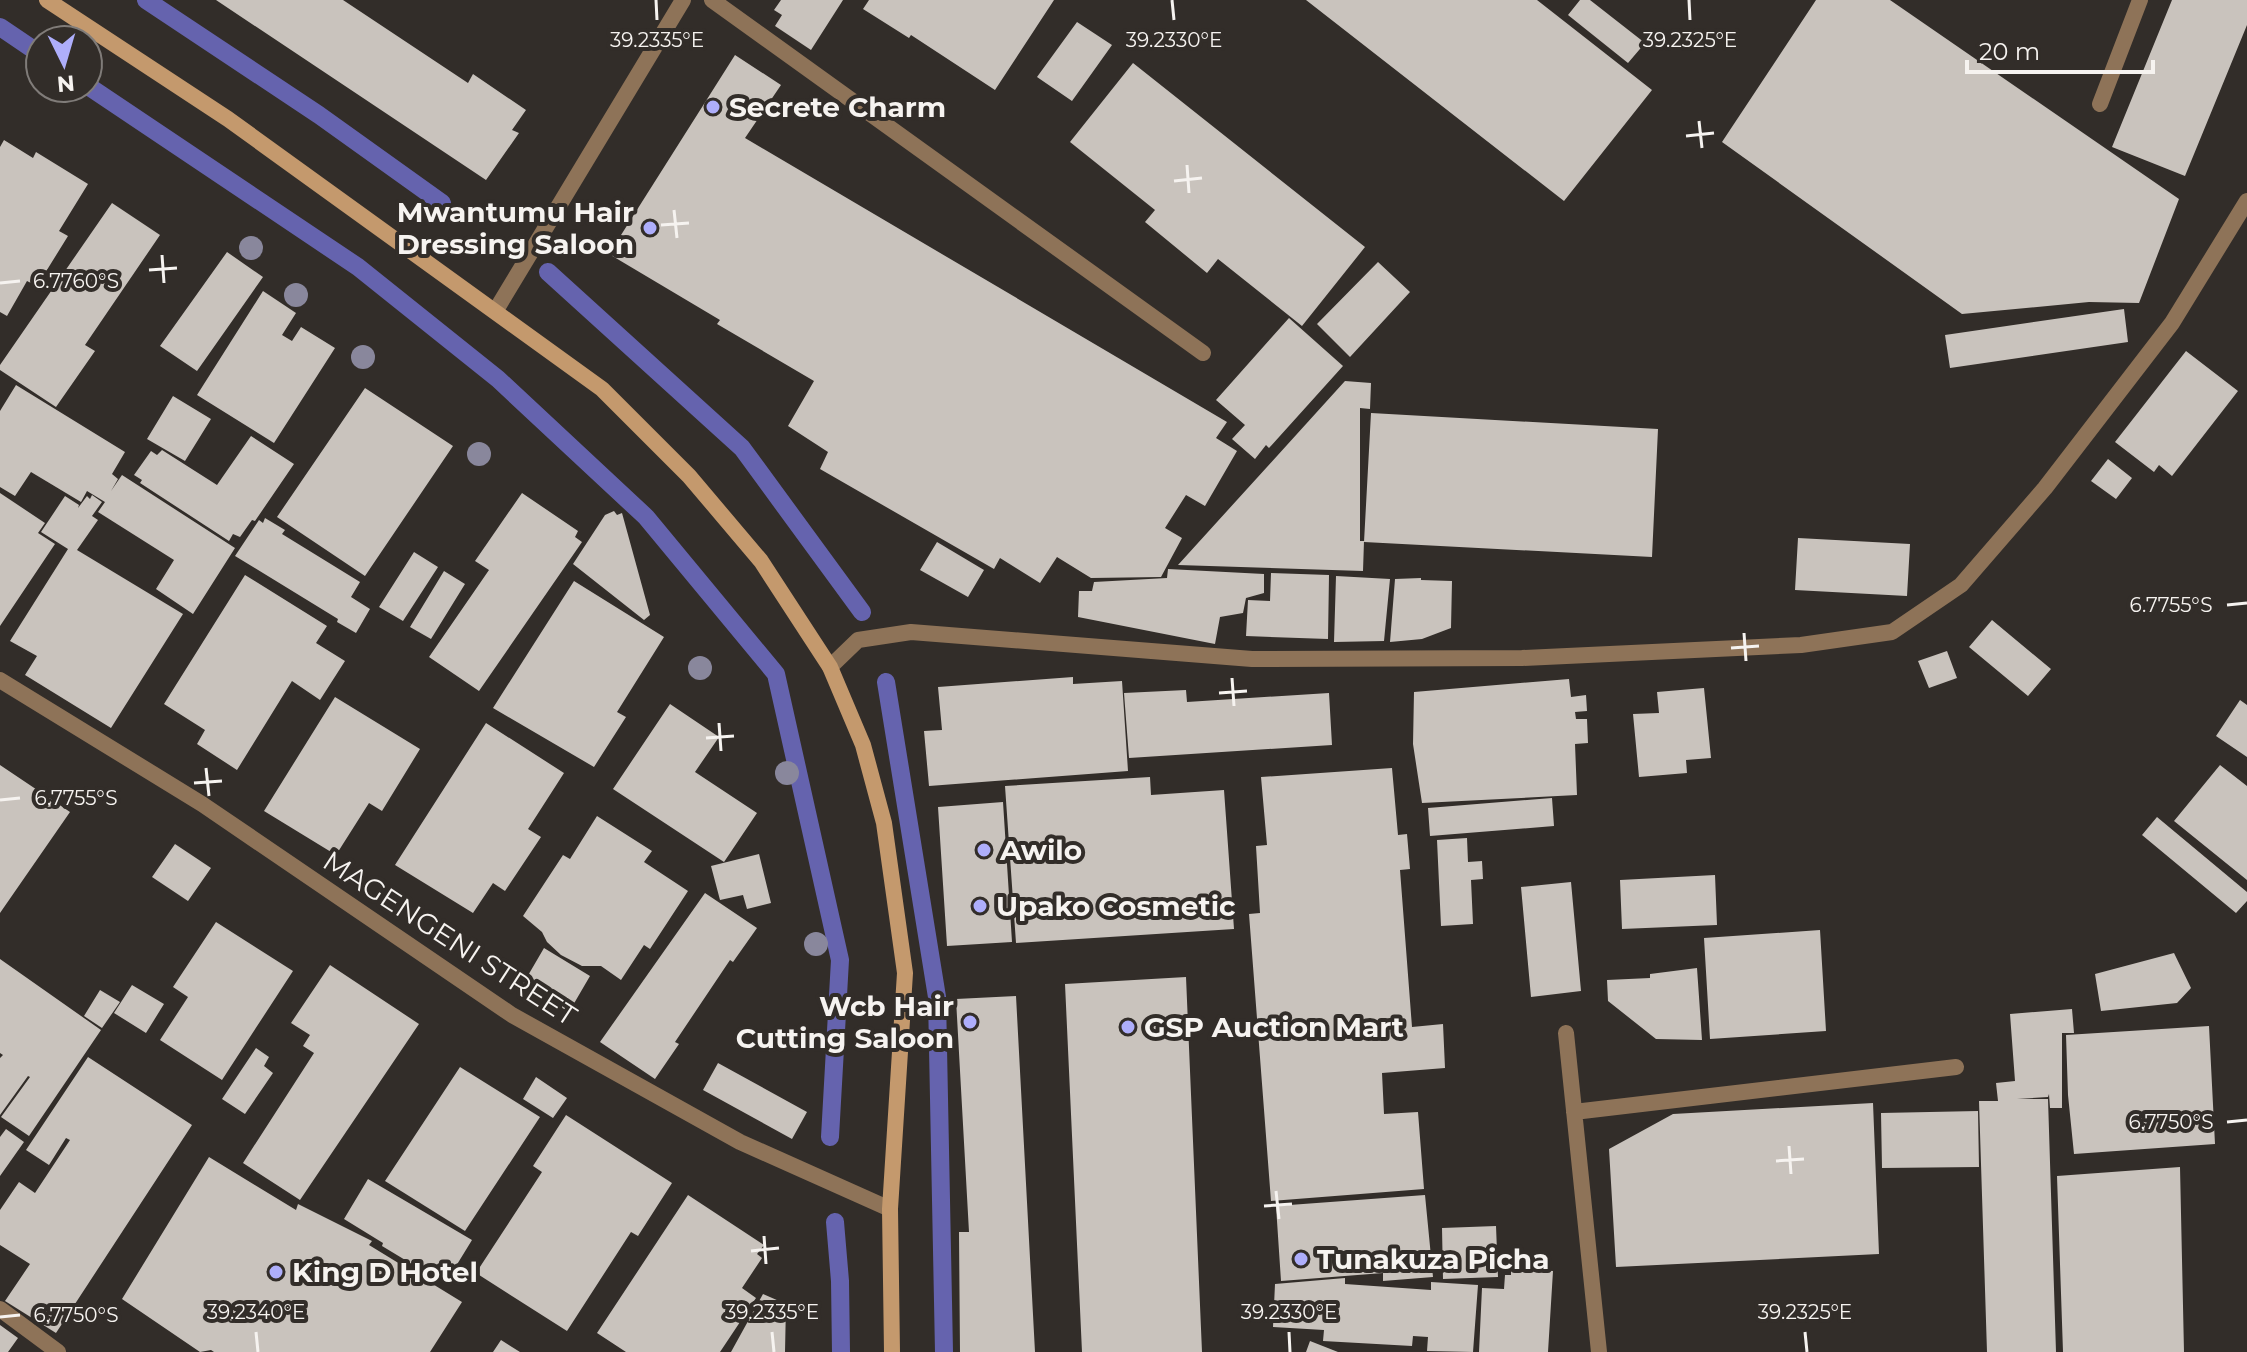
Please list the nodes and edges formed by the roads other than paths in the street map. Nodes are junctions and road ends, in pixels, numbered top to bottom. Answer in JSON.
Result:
{"nodes":[{"id":1,"x":47,"y":0,"type":"edge"},
{"id":2,"x":683,"y":0,"type":"edge"},
{"id":3,"x":712,"y":0,"type":"edge"},
{"id":4,"x":2140,"y":0,"type":"edge"},
{"id":5,"x":2100,"y":104,"type":"dead end"},
{"id":6,"x":2247,"y":201,"type":"edge"},
{"id":7,"x":496,"y":310,"type":"junction"},
{"id":8,"x":1203,"y":353,"type":"dead end"},
{"id":9,"x":830,"y":667,"type":"junction"},
{"id":10,"x":0,"y":680,"type":"edge"},
{"id":11,"x":1566,"y":1033,"type":"dead end"},
{"id":12,"x":1956,"y":1067,"type":"dead end"},
{"id":13,"x":1574,"y":1112,"type":"junction"},
{"id":14,"x":890,"y":1209,"type":"junction"},
{"id":15,"x":0,"y":1309,"type":"edge"},
{"id":16,"x":58,"y":1352,"type":"edge"},
{"id":17,"x":892,"y":1352,"type":"edge"},
{"id":18,"x":1599,"y":1352,"type":"edge"}],
"edges":[{"from":1,"to":7,"type":"street"},
{"from":2,"to":7,"type":"street"},
{"from":3,"to":8,"type":"street"},
{"from":4,"to":5,"type":"street"},
{"from":6,"to":9,"type":"street"},
{"from":7,"to":9,"type":"street"},
{"from":9,"to":14,"type":"street"},
{"from":10,"to":14,"type":"street","name":"MAGENGENI STREET"},
{"from":11,"to":13,"type":"street"},
{"from":12,"to":13,"type":"street"},
{"from":13,"to":18,"type":"street"},
{"from":14,"to":17,"type":"street"},
{"from":15,"to":16,"type":"street"}]}
